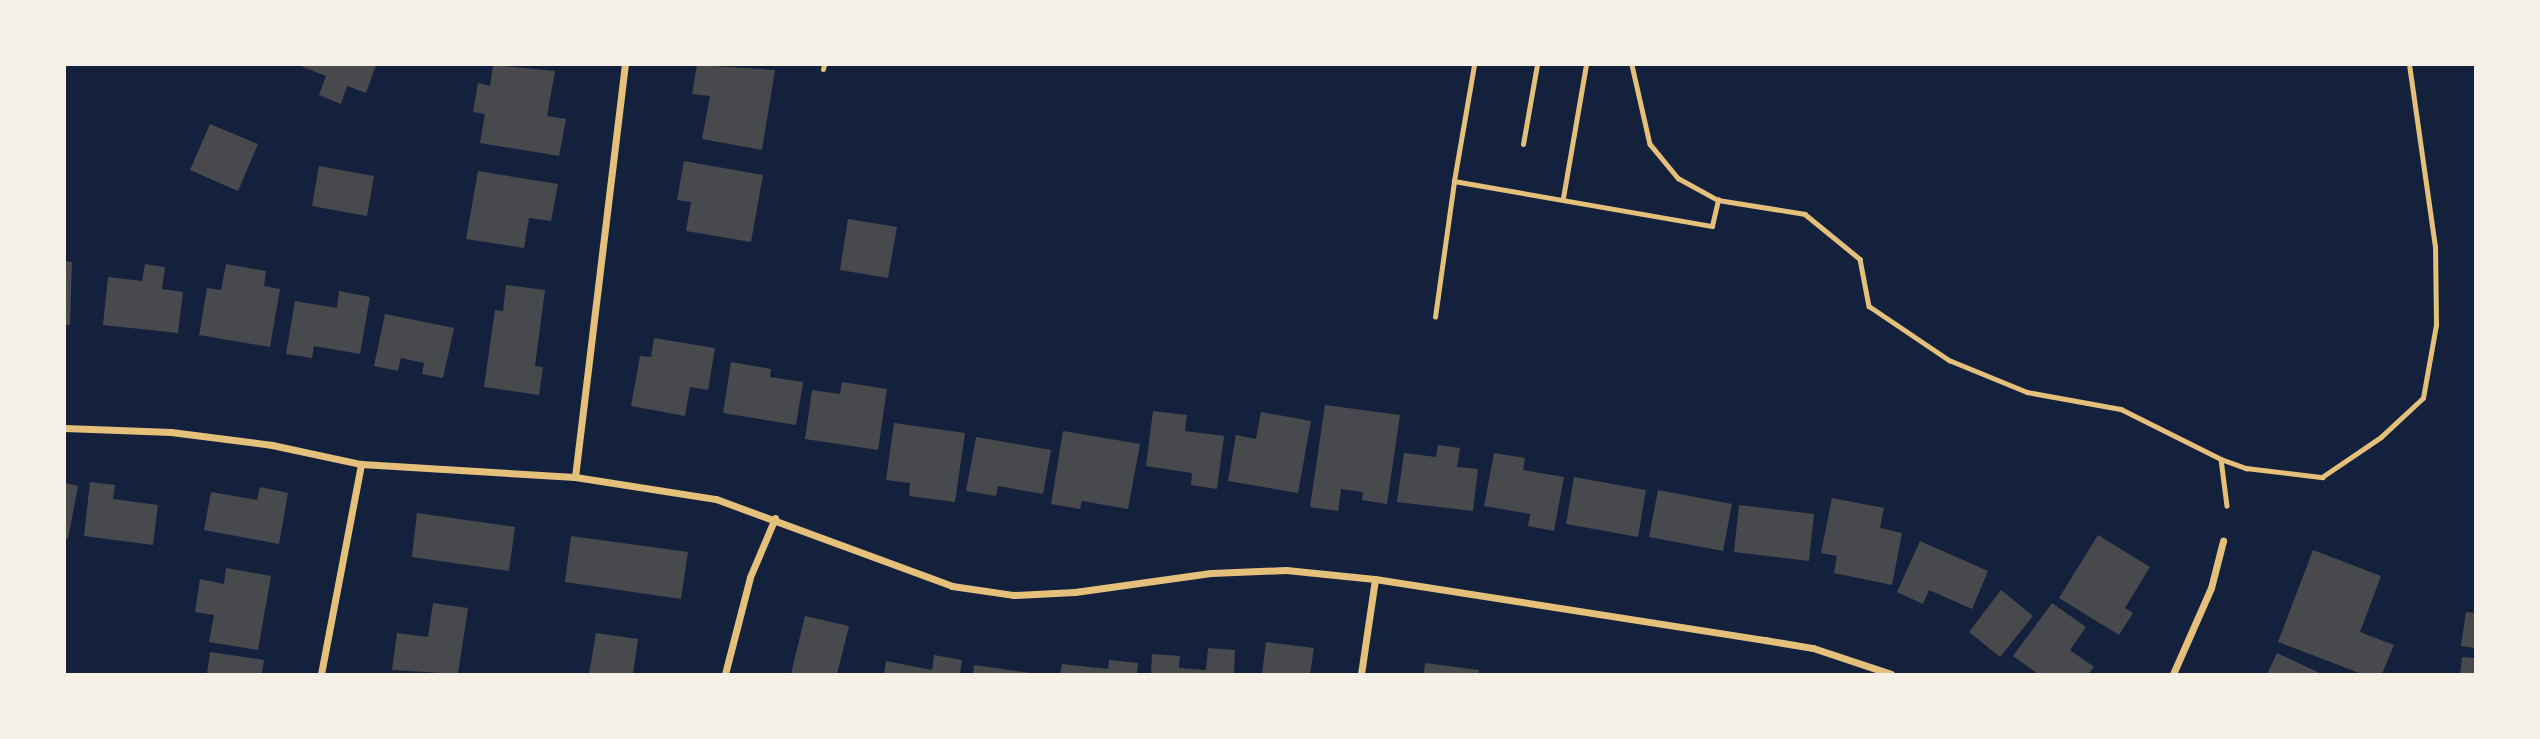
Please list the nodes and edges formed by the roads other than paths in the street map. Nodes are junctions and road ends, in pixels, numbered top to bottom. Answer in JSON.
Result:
{"nodes":[{"id":1,"x":625,"y":65,"type":"edge"},
{"id":2,"x":1537,"y":65,"type":"edge"},
{"id":3,"x":1523,"y":144,"type":"dead end"},
{"id":4,"x":65,"y":428,"type":"edge"},
{"id":5,"x":361,"y":464,"type":"junction"},
{"id":6,"x":575,"y":477,"type":"junction"},
{"id":7,"x":775,"y":518,"type":"junction"},
{"id":8,"x":2223,"y":541,"type":"dead end"},
{"id":9,"x":1375,"y":579,"type":"junction"},
{"id":10,"x":321,"y":674,"type":"edge"},
{"id":11,"x":725,"y":674,"type":"edge"},
{"id":12,"x":1361,"y":674,"type":"edge"},
{"id":13,"x":1891,"y":674,"type":"edge"},
{"id":14,"x":2174,"y":674,"type":"edge"}],
"edges":[{"from":1,"to":6,"type":"street"},
{"from":2,"to":3,"type":"lane"},
{"from":4,"to":5,"type":"street"},
{"from":5,"to":6,"type":"street"},
{"from":5,"to":10,"type":"street"},
{"from":6,"to":7,"type":"street"},
{"from":7,"to":9,"type":"street"},
{"from":7,"to":11,"type":"street"},
{"from":8,"to":14,"type":"street"},
{"from":9,"to":12,"type":"street"},
{"from":9,"to":13,"type":"street"}]}
